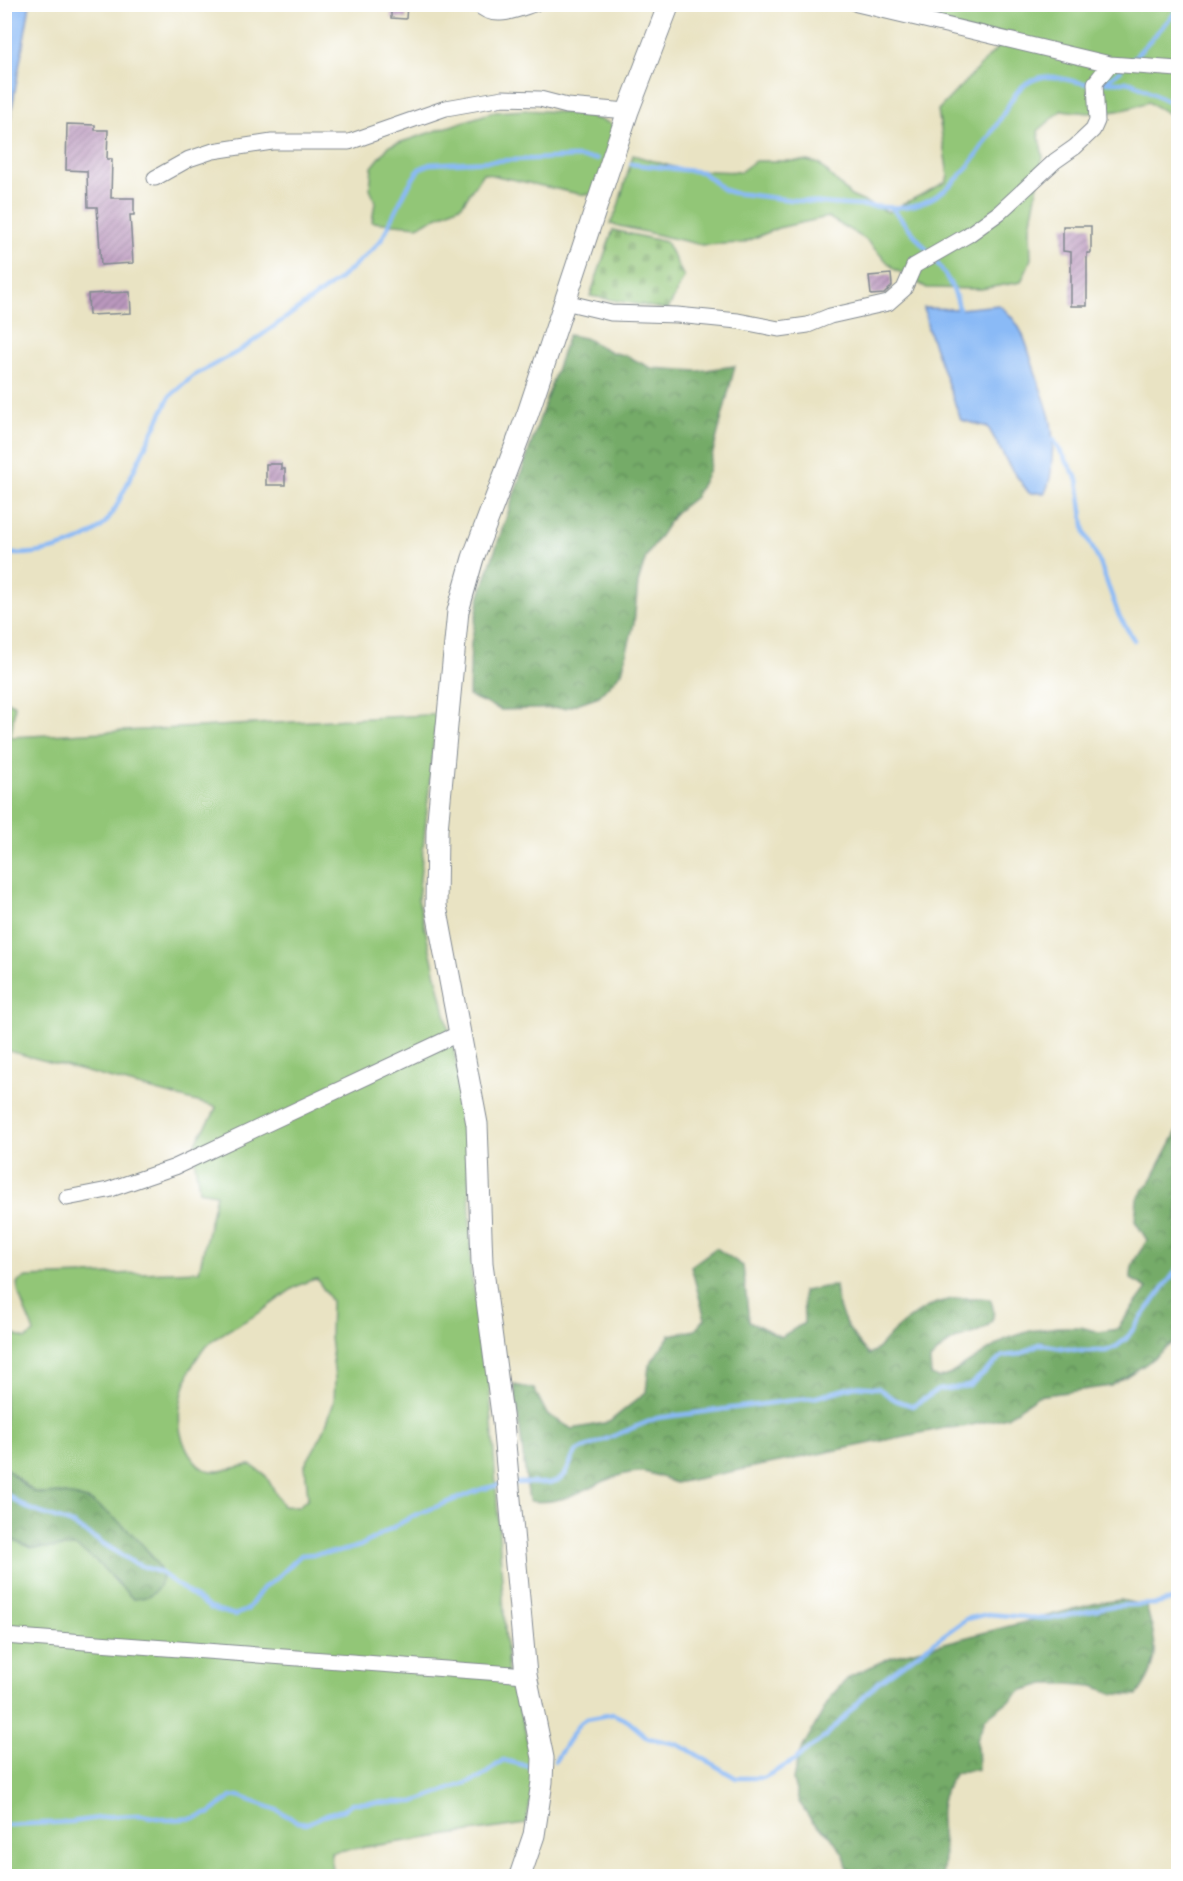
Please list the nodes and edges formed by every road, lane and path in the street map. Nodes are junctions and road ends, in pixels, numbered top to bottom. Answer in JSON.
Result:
{"nodes":[{"id":1,"x":478,"y":4,"type":"edge"},
{"id":2,"x":534,"y":4,"type":"edge"},
{"id":3,"x":669,"y":4,"type":"edge"},
{"id":4,"x":857,"y":4,"type":"edge"},
{"id":5,"x":1110,"y":64,"type":"junction"},
{"id":6,"x":1179,"y":69,"type":"edge"},
{"id":7,"x":628,"y":111,"type":"junction"},
{"id":8,"x":156,"y":178,"type":"dead end"},
{"id":9,"x":565,"y":302,"type":"junction"},
{"id":10,"x":460,"y":1033,"type":"junction"},
{"id":11,"x":67,"y":1198,"type":"dead end"},
{"id":12,"x":4,"y":1636,"type":"edge"},
{"id":13,"x":526,"y":1675,"type":"junction"},
{"id":14,"x":520,"y":1876,"type":"edge"}],
"edges":[{"from":1,"to":2,"type":"street"},
{"from":3,"to":7,"type":"main road"},
{"from":4,"to":5,"type":"street"},
{"from":5,"to":6,"type":"street"},
{"from":5,"to":9,"type":"street"},
{"from":7,"to":8,"type":"street"},
{"from":7,"to":9,"type":"main road"},
{"from":9,"to":10,"type":"main road"},
{"from":10,"to":11,"type":"street"},
{"from":10,"to":13,"type":"main road"},
{"from":12,"to":13,"type":"street"},
{"from":13,"to":14,"type":"main road"}]}
